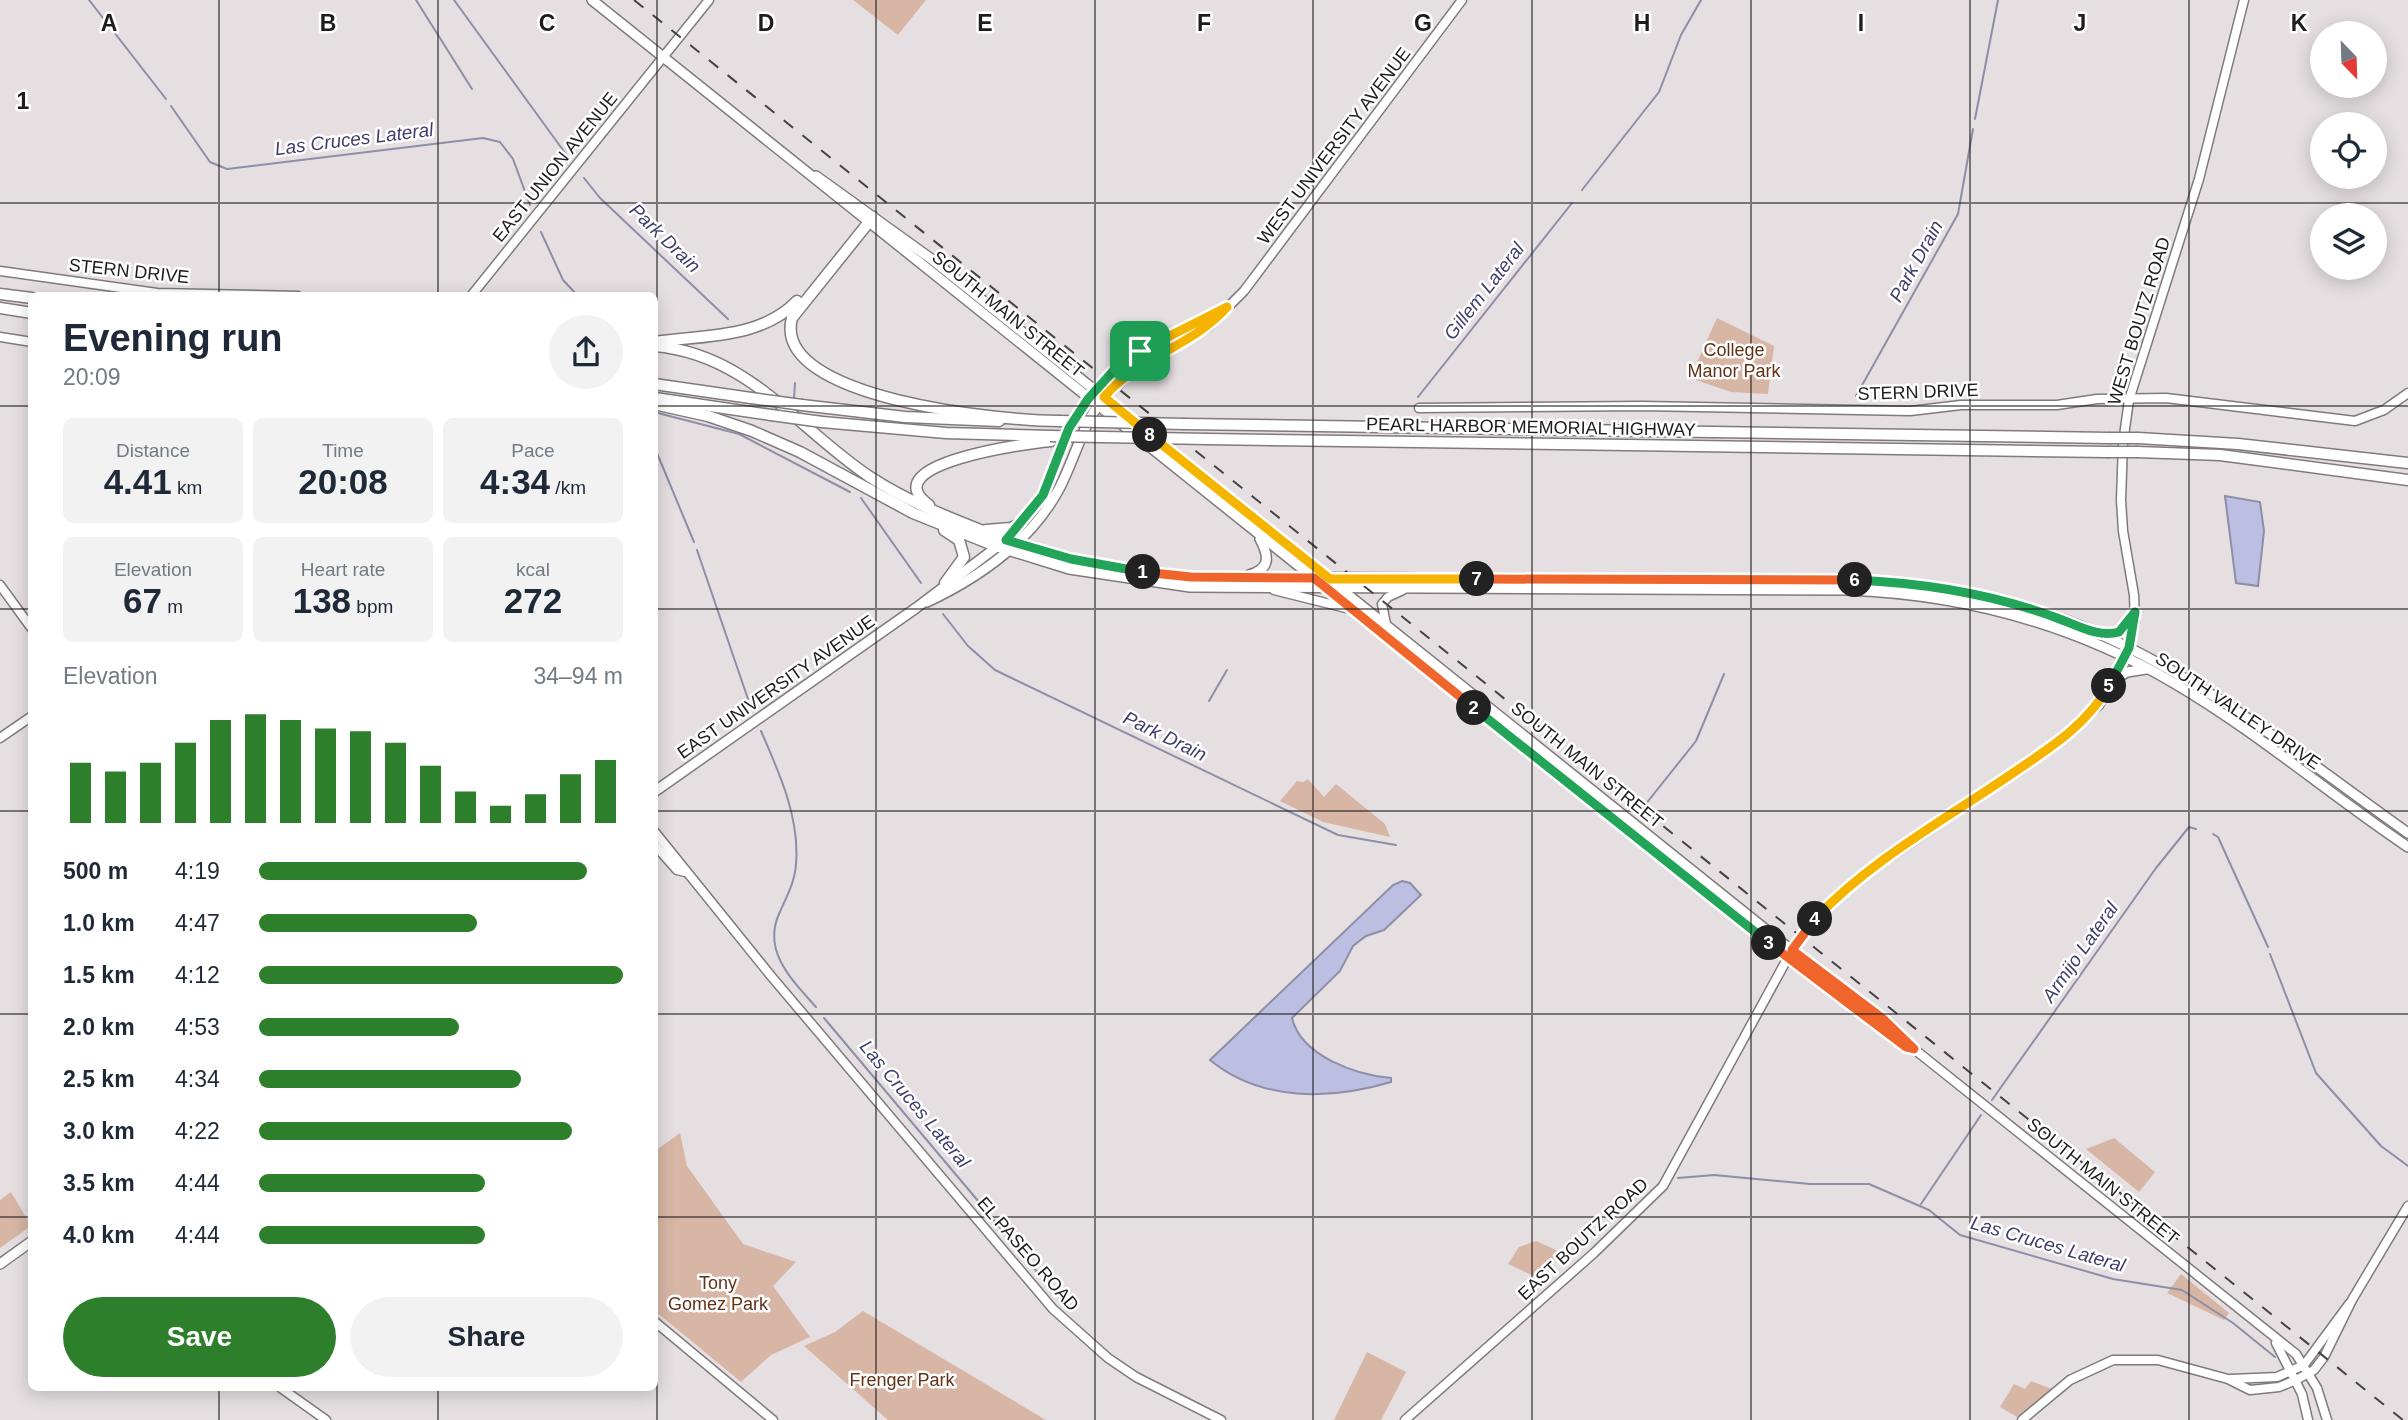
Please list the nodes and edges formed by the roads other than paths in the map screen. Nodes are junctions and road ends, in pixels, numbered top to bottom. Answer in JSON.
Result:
{"nodes":[{"id":1,"x":592,"y":0,"type":"edge"},
{"id":2,"x":709,"y":0,"type":"edge"},
{"id":3,"x":1462,"y":0,"type":"edge"},
{"id":4,"x":2244,"y":0,"type":"edge"},
{"id":5,"x":664,"y":58,"type":"junction"},
{"id":6,"x":868,"y":220,"type":"junction"},
{"id":7,"x":0,"y":271,"type":"edge"},
{"id":8,"x":149,"y":292,"type":"edge"},
{"id":9,"x":474,"y":292,"type":"edge"},
{"id":10,"x":0,"y":294,"type":"edge"},
{"id":11,"x":28,"y":298,"type":"edge"},
{"id":12,"x":1227,"y":307,"type":"junction"},
{"id":13,"x":0,"y":308,"type":"edge"},
{"id":14,"x":28,"y":312,"type":"edge"},
{"id":15,"x":0,"y":337,"type":"edge"},
{"id":16,"x":28,"y":341,"type":"edge"},
{"id":17,"x":658,"y":343,"type":"edge"},
{"id":18,"x":658,"y":345,"type":"edge"},
{"id":19,"x":658,"y":385,"type":"edge"},
{"id":20,"x":1095,"y":390,"type":"junction"},
{"id":21,"x":2408,"y":393,"type":"edge"},
{"id":22,"x":1104,"y":397,"type":"junction"},
{"id":23,"x":658,"y":399,"type":"edge"},
{"id":24,"x":1088,"y":399,"type":"junction"},
{"id":25,"x":2129,"y":400,"type":"junction"},
{"id":26,"x":658,"y":405,"type":"edge"},
{"id":27,"x":1098,"y":407,"type":"junction"},
{"id":28,"x":1419,"y":408,"type":"dead end"},
{"id":29,"x":1024,"y":421,"type":"junction"},
{"id":30,"x":1050,"y":439,"type":"junction"},
{"id":31,"x":2408,"y":461,"type":"edge"},
{"id":32,"x":2408,"y":480,"type":"edge"},
{"id":33,"x":913,"y":513,"type":"junction"},
{"id":34,"x":948,"y":515,"type":"junction"},
{"id":35,"x":1023,"y":523,"type":"junction"},
{"id":36,"x":981,"y":530,"type":"junction"},
{"id":37,"x":1257,"y":534,"type":"junction"},
{"id":38,"x":1017,"y":543,"type":"junction"},
{"id":39,"x":1004,"y":546,"type":"junction"},
{"id":40,"x":1236,"y":578,"type":"junction"},
{"id":41,"x":1314,"y":578,"type":"junction"},
{"id":42,"x":1330,"y":579,"type":"junction"},
{"id":43,"x":945,"y":583,"type":"junction"},
{"id":44,"x":0,"y":585,"type":"edge"},
{"id":45,"x":1271,"y":589,"type":"junction"},
{"id":46,"x":1327,"y":590,"type":"junction"},
{"id":47,"x":1343,"y":590,"type":"junction"},
{"id":48,"x":1403,"y":590,"type":"junction"},
{"id":49,"x":916,"y":608,"type":"junction"},
{"id":50,"x":1354,"y":612,"type":"junction"},
{"id":51,"x":2135,"y":612,"type":"junction"},
{"id":52,"x":28,"y":624,"type":"edge"},
{"id":53,"x":1386,"y":624,"type":"junction"},
{"id":54,"x":2100,"y":634,"type":"junction"},
{"id":55,"x":2127,"y":652,"type":"junction"},
{"id":56,"x":2150,"y":670,"type":"junction"},
{"id":57,"x":2112,"y":681,"type":"junction"},
{"id":58,"x":28,"y":719,"type":"edge"},
{"id":59,"x":0,"y":738,"type":"edge"},
{"id":60,"x":658,"y":789,"type":"edge"},
{"id":61,"x":2408,"y":833,"type":"edge"},
{"id":62,"x":658,"y":836,"type":"edge"},
{"id":63,"x":2408,"y":847,"type":"edge"},
{"id":64,"x":658,"y":849,"type":"edge"},
{"id":65,"x":685,"y":872,"type":"junction"},
{"id":66,"x":1790,"y":954,"type":"junction"},
{"id":67,"x":2408,"y":1206,"type":"edge"},
{"id":68,"x":28,"y":1244,"type":"edge"},
{"id":69,"x":0,"y":1264,"type":"edge"},
{"id":70,"x":658,"y":1324,"type":"edge"},
{"id":71,"x":2273,"y":1338,"type":"junction"},
{"id":72,"x":2307,"y":1369,"type":"junction"},
{"id":73,"x":2292,"y":1371,"type":"junction"},
{"id":74,"x":2228,"y":1379,"type":"junction"},
{"id":75,"x":2296,"y":1380,"type":"junction"},
{"id":76,"x":285,"y":1391,"type":"edge"},
{"id":77,"x":326,"y":1420,"type":"edge"},
{"id":78,"x":773,"y":1420,"type":"edge"},
{"id":79,"x":1221,"y":1420,"type":"edge"},
{"id":80,"x":1405,"y":1420,"type":"edge"},
{"id":81,"x":2022,"y":1420,"type":"edge"},
{"id":82,"x":2308,"y":1420,"type":"edge"},
{"id":83,"x":2327,"y":1420,"type":"edge"}],
"edges":[{"from":1,"to":5,"type":"main road","name":"SOUTH MAIN STREET"},
{"from":2,"to":5,"type":"main road","name":"EAST UNION AVENUE"},
{"from":3,"to":12,"type":"main road","name":"WEST UNIVERSITY AVENUE"},
{"from":4,"to":25,"type":"main road","name":"WEST BOUTZ ROAD"},
{"from":5,"to":6,"type":"main road","name":"SOUTH MAIN STREET"},
{"from":5,"to":9,"type":"main road","name":"EAST UNION AVENUE"},
{"from":6,"to":17,"type":"highway"},
{"from":6,"to":20,"type":"main road","name":"SOUTH MAIN STREET"},
{"from":6,"to":24,"type":"main road","name":"SOUTH MAIN STREET"},
{"from":6,"to":29,"type":"highway"},
{"from":7,"to":8,"type":"main road","name":"STERN DRIVE"},
{"from":10,"to":11,"type":"highway"},
{"from":12,"to":20,"type":"main road","name":"WEST UNIVERSITY AVENUE"},
{"from":12,"to":22,"type":"main road","name":"WEST UNIVERSITY AVENUE"},
{"from":13,"to":14,"type":"highway"},
{"from":15,"to":16,"type":"main road"},
{"from":18,"to":34,"type":"highway"},
{"from":19,"to":29,"type":"highway","bridge":true},
{"from":20,"to":22,"type":"main road","name":"SOUTH MAIN STREET"},
{"from":20,"to":24,"type":"main road","name":"WEST UNIVERSITY AVENUE"},
{"from":21,"to":25,"type":"main road","name":"STERN DRIVE"},
{"from":22,"to":27,"type":"main road","name":"WEST UNIVERSITY AVENUE"},
{"from":22,"to":42,"type":"main road","name":"SOUTH MAIN STREET"},
{"from":23,"to":30,"type":"highway","name":"PEARL HARBOR MEMORIAL HIGHWAY","bridge":true},
{"from":24,"to":27,"type":"main road","name":"SOUTH MAIN STREET"},
{"from":24,"to":35,"type":"main road","name":"EAST UNIVERSITY AVENUE"},
{"from":25,"to":28,"type":"main road","name":"STERN DRIVE"},
{"from":25,"to":51,"type":"main road","name":"WEST BOUTZ ROAD"},
{"from":26,"to":33,"type":"highway"},
{"from":27,"to":37,"type":"main road","name":"SOUTH MAIN STREET"},
{"from":27,"to":38,"type":"main road"},
{"from":29,"to":31,"type":"highway","name":"PEARL HARBOR MEMORIAL HIGHWAY","bridge":true},
{"from":30,"to":32,"type":"highway","name":"PEARL HARBOR MEMORIAL HIGHWAY","bridge":true},
{"from":30,"to":34,"type":"highway"},
{"from":33,"to":39,"type":"highway"},
{"from":33,"to":43,"type":"highway"},
{"from":34,"to":36,"type":"highway"},
{"from":35,"to":36,"type":"highway"},
{"from":35,"to":39,"type":"main road","name":"EAST UNIVERSITY AVENUE"},
{"from":36,"to":39,"type":"highway"},
{"from":37,"to":40,"type":"main road"},
{"from":37,"to":41,"type":"main road","name":"SOUTH MAIN STREET"},
{"from":38,"to":39,"type":"main road","name":"SOUTH VALLEY DRIVE"},
{"from":38,"to":40,"type":"main road","name":"SOUTH VALLEY DRIVE"},
{"from":39,"to":43,"type":"main road","name":"EAST UNIVERSITY AVENUE"},
{"from":39,"to":45,"type":"main road","name":"SOUTH VALLEY DRIVE"},
{"from":39,"to":49,"type":"main road","name":"EAST UNIVERSITY AVENUE"},
{"from":40,"to":41,"type":"main road","name":"SOUTH VALLEY DRIVE"},
{"from":41,"to":42,"type":"main road","name":"SOUTH VALLEY DRIVE"},
{"from":41,"to":46,"type":"main road","name":"SOUTH MAIN STREET"},
{"from":42,"to":47,"type":"main road","name":"SOUTH MAIN STREET"},
{"from":42,"to":54,"type":"main road","name":"SOUTH VALLEY DRIVE"},
{"from":43,"to":49,"type":"main road","name":"EAST UNIVERSITY AVENUE"},
{"from":44,"to":52,"type":"main road"},
{"from":45,"to":46,"type":"main road","name":"SOUTH VALLEY DRIVE"},
{"from":45,"to":50,"type":"main road"},
{"from":46,"to":47,"type":"main road","name":"SOUTH VALLEY DRIVE"},
{"from":46,"to":50,"type":"main road","name":"SOUTH MAIN STREET"},
{"from":47,"to":48,"type":"main road","name":"SOUTH VALLEY DRIVE"},
{"from":47,"to":53,"type":"main road","name":"SOUTH MAIN STREET"},
{"from":48,"to":53,"type":"main road"},
{"from":48,"to":55,"type":"main road","name":"SOUTH VALLEY DRIVE"},
{"from":49,"to":60,"type":"main road","name":"EAST UNIVERSITY AVENUE"},
{"from":50,"to":66,"type":"main road","name":"SOUTH MAIN STREET"},
{"from":51,"to":54,"type":"main road"},
{"from":51,"to":55,"type":"main road","name":"WEST BOUTZ ROAD"},
{"from":53,"to":66,"type":"main road","name":"SOUTH MAIN STREET"},
{"from":54,"to":55,"type":"main road","name":"SOUTH VALLEY DRIVE"},
{"from":55,"to":56,"type":"main road","name":"SOUTH VALLEY DRIVE"},
{"from":55,"to":57,"type":"main road","name":"WEST BOUTZ ROAD"},
{"from":55,"to":61,"type":"main road","name":"SOUTH VALLEY DRIVE"},
{"from":56,"to":57,"type":"main road"},
{"from":56,"to":63,"type":"main road","name":"SOUTH VALLEY DRIVE"},
{"from":57,"to":66,"type":"main road","name":"EAST BOUTZ ROAD"},
{"from":58,"to":59,"type":"main road"},
{"from":62,"to":65,"type":"main road","name":"EL PASEO ROAD"},
{"from":64,"to":65,"type":"main road","name":"EL PASEO ROAD"},
{"from":65,"to":79,"type":"main road","name":"EL PASEO ROAD"},
{"from":66,"to":71,"type":"main road","name":"SOUTH MAIN STREET"},
{"from":66,"to":80,"type":"main road","name":"EAST BOUTZ ROAD"},
{"from":67,"to":72,"type":"main road"},
{"from":68,"to":69,"type":"main road"},
{"from":70,"to":78,"type":"main road"},
{"from":71,"to":72,"type":"main road","name":"SOUTH MAIN STREET"},
{"from":71,"to":73,"type":"main road","name":"SOUTH MAIN STREET"},
{"from":72,"to":73,"type":"main road"},
{"from":72,"to":75,"type":"main road"},
{"from":72,"to":83,"type":"main road","name":"SOUTH MAIN STREET"},
{"from":73,"to":74,"type":"main road"},
{"from":73,"to":75,"type":"main road","name":"SOUTH MAIN STREET"},
{"from":74,"to":75,"type":"main road"},
{"from":74,"to":81,"type":"main road"},
{"from":75,"to":82,"type":"main road","name":"SOUTH MAIN STREET"},
{"from":76,"to":77,"type":"main road"}]}
